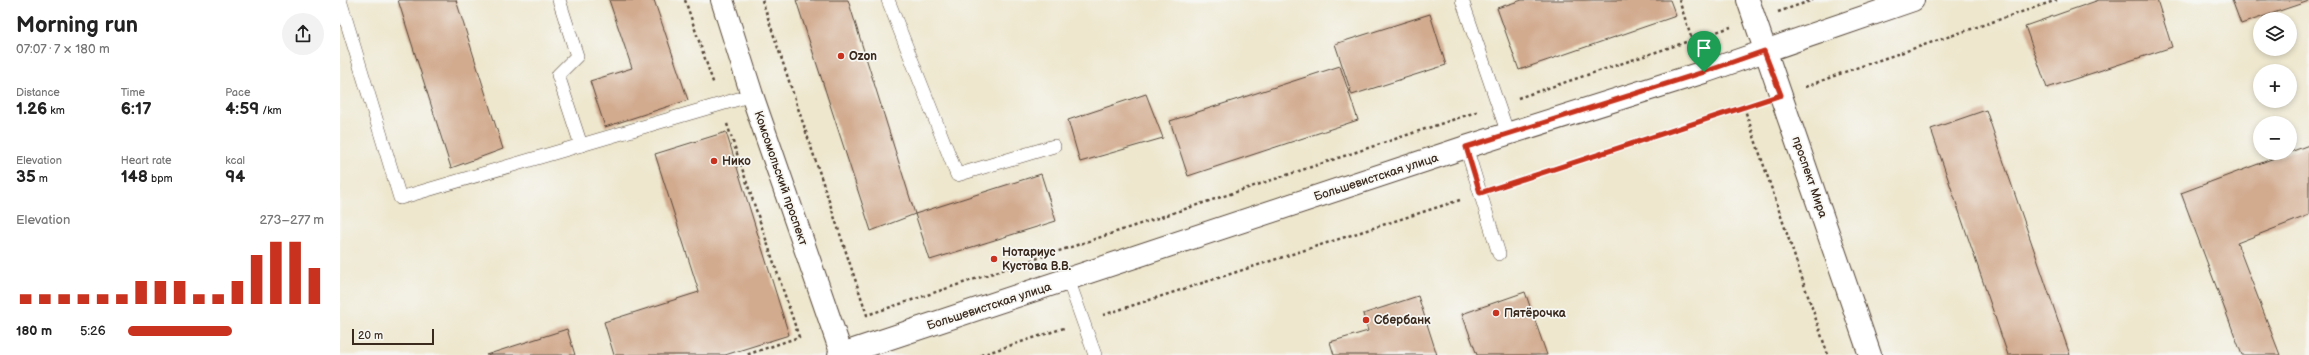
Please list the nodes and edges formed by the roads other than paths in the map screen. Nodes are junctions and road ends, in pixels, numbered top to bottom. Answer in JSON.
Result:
{"nodes":[{"id":1,"x":340,"y":0,"type":"edge"},
{"id":2,"x":559,"y":0,"type":"edge"},
{"id":3,"x":722,"y":0,"type":"edge"},
{"id":4,"x":888,"y":0,"type":"edge"},
{"id":5,"x":1462,"y":0,"type":"edge"},
{"id":6,"x":1913,"y":0,"type":"edge"},
{"id":7,"x":1751,"y":10,"type":"edge"},
{"id":8,"x":1764,"y":51,"type":"junction"},
{"id":9,"x":752,"y":95,"type":"junction"},
{"id":10,"x":1508,"y":134,"type":"junction"},
{"id":11,"x":581,"y":146,"type":"junction"},
{"id":12,"x":1054,"y":146,"type":"dead end"},
{"id":13,"x":1466,"y":147,"type":"junction"},
{"id":14,"x":1499,"y":254,"type":"dead end"},
{"id":15,"x":1068,"y":280,"type":"junction"},
{"id":16,"x":841,"y":355,"type":"edge"},
{"id":17,"x":1095,"y":355,"type":"edge"},
{"id":18,"x":1870,"y":355,"type":"edge"}],
"edges":[{"from":1,"to":11,"type":"lane"},
{"from":2,"to":11,"type":"lane"},
{"from":3,"to":9,"type":"street","name":"Комсомольский проспект"},
{"from":4,"to":12,"type":"lane"},
{"from":5,"to":10,"type":"lane"},
{"from":6,"to":8,"type":"street","name":"Большевистская улица"},
{"from":7,"to":8,"type":"street","name":"проспект Мира"},
{"from":8,"to":10,"type":"street","name":"Большевистская улица"},
{"from":8,"to":18,"type":"street","name":"проспект Мира"},
{"from":9,"to":11,"type":"lane"},
{"from":9,"to":16,"type":"street","name":"Комсомольский проспект"},
{"from":10,"to":13,"type":"street","name":"Большевистская улица"},
{"from":13,"to":14,"type":"lane"},
{"from":13,"to":15,"type":"street","name":"Большевистская улица"},
{"from":15,"to":16,"type":"street","name":"Большевистская улица"},
{"from":15,"to":17,"type":"lane"}]}
